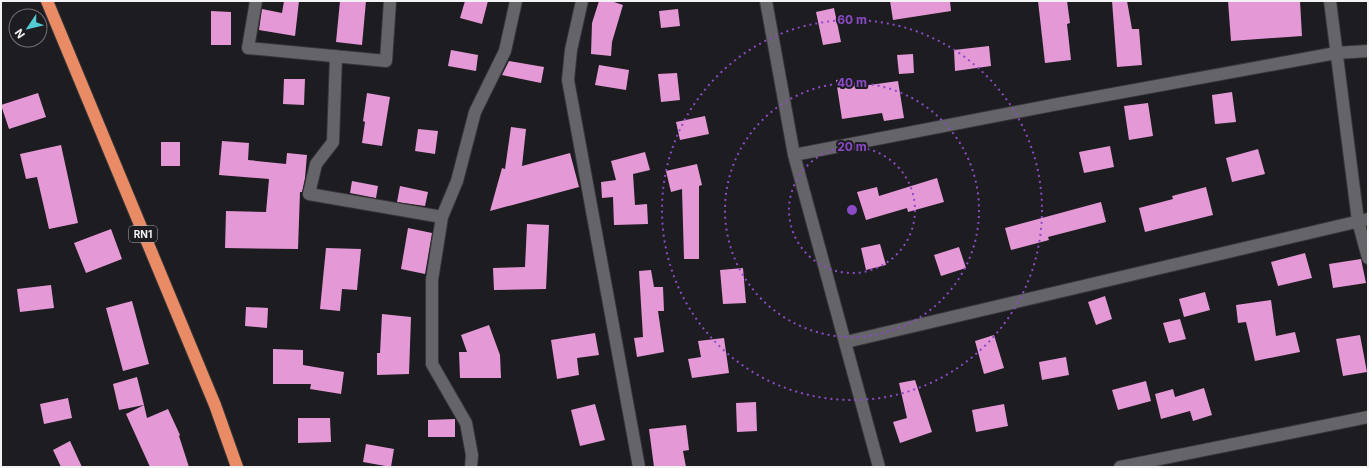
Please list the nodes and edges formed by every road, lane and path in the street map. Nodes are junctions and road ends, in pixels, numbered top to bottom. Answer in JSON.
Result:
{"nodes":[{"id":1,"x":47,"y":1,"type":"edge"},
{"id":2,"x":256,"y":1,"type":"edge"},
{"id":3,"x":390,"y":1,"type":"edge"},
{"id":4,"x":516,"y":1,"type":"edge"},
{"id":5,"x":582,"y":1,"type":"edge"},
{"id":6,"x":766,"y":1,"type":"edge"},
{"id":7,"x":1330,"y":1,"type":"edge"},
{"id":8,"x":1368,"y":51,"type":"edge"},
{"id":9,"x":1336,"y":53,"type":"junction"},
{"id":10,"x":336,"y":56,"type":"junction"},
{"id":11,"x":794,"y":155,"type":"junction"},
{"id":12,"x":442,"y":217,"type":"junction"},
{"id":13,"x":1363,"y":220,"type":"edge"},
{"id":14,"x":1368,"y":258,"type":"edge"},
{"id":15,"x":846,"y":342,"type":"junction"},
{"id":16,"x":1368,"y":417,"type":"edge"},
{"id":17,"x":237,"y":467,"type":"edge"},
{"id":18,"x":471,"y":467,"type":"edge"},
{"id":19,"x":639,"y":467,"type":"edge"},
{"id":20,"x":879,"y":467,"type":"edge"},
{"id":21,"x":1120,"y":467,"type":"edge"}],
"edges":[{"from":1,"to":17,"type":"highway","number":"RN1"},
{"from":2,"to":10,"type":"street"},
{"from":3,"to":10,"type":"street"},
{"from":4,"to":12,"type":"street"},
{"from":5,"to":19,"type":"street"},
{"from":6,"to":11,"type":"street"},
{"from":7,"to":9,"type":"street"},
{"from":8,"to":9,"type":"street"},
{"from":9,"to":11,"type":"street"},
{"from":9,"to":13,"type":"street"},
{"from":10,"to":12,"type":"street"},
{"from":11,"to":15,"type":"street"},
{"from":12,"to":18,"type":"street"},
{"from":13,"to":14,"type":"street"},
{"from":13,"to":15,"type":"street"},
{"from":15,"to":20,"type":"street"},
{"from":16,"to":21,"type":"street"}]}
